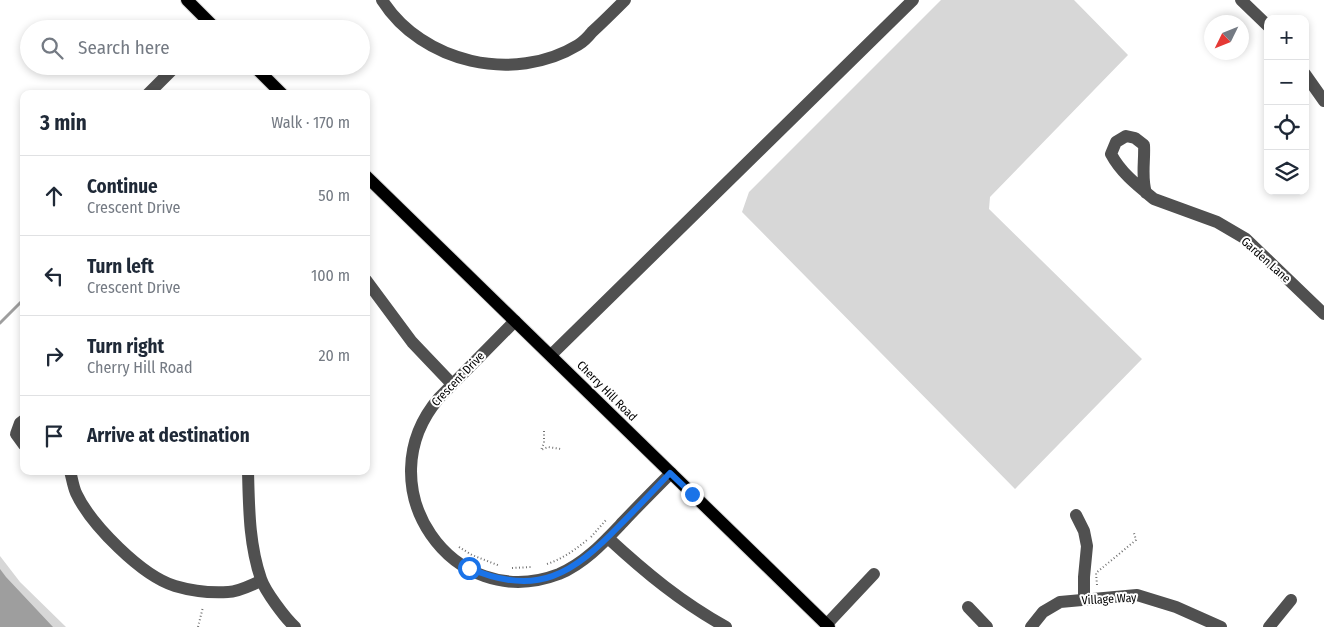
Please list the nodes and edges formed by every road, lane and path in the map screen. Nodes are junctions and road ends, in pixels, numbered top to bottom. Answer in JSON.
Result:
{"nodes":[{"id":1,"x":187,"y":0,"type":"edge"},
{"id":2,"x":382,"y":0,"type":"edge"},
{"id":3,"x":625,"y":0,"type":"edge"},
{"id":4,"x":913,"y":0,"type":"edge"},
{"id":5,"x":1241,"y":0,"type":"edge"},
{"id":6,"x":207,"y":20,"type":"edge"},
{"id":7,"x":1264,"y":22,"type":"edge"},
{"id":8,"x":167,"y":75,"type":"edge"},
{"id":9,"x":263,"y":75,"type":"edge"},
{"id":10,"x":1309,"y":80,"type":"edge"},
{"id":11,"x":152,"y":90,"type":"edge"},
{"id":12,"x":278,"y":90,"type":"edge"},
{"id":13,"x":1324,"y":101,"type":"edge"},
{"id":14,"x":370,"y":180,"type":"edge"},
{"id":15,"x":1146,"y":193,"type":"dead end"},
{"id":16,"x":370,"y":285,"type":"edge"},
{"id":17,"x":1324,"y":314,"type":"edge"},
{"id":18,"x":515,"y":321,"type":"junction"},
{"id":19,"x":551,"y":355,"type":"junction"},
{"id":20,"x":452,"y":384,"type":"junction"},
{"id":21,"x":20,"y":423,"type":"edge"},
{"id":22,"x":544,"y":431,"type":"dead end"},
{"id":23,"x":20,"y":440,"type":"edge"},
{"id":24,"x":561,"y":449,"type":"dead end"},
{"id":25,"x":670,"y":473,"type":"junction"},
{"id":26,"x":71,"y":475,"type":"edge"},
{"id":27,"x":248,"y":475,"type":"edge"},
{"id":28,"x":1076,"y":515,"type":"dead end"},
{"id":29,"x":606,"y":520,"type":"dead end"},
{"id":30,"x":1134,"y":533,"type":"dead end"},
{"id":31,"x":608,"y":538,"type":"junction"},
{"id":32,"x":455,"y":542,"type":"dead end"},
{"id":33,"x":874,"y":574,"type":"dead end"},
{"id":34,"x":261,"y":581,"type":"junction"},
{"id":35,"x":1097,"y":585,"type":"dead end"},
{"id":36,"x":1084,"y":600,"type":"junction"},
{"id":37,"x":1290,"y":600,"type":"dead end"},
{"id":38,"x":203,"y":607,"type":"dead end"},
{"id":39,"x":968,"y":607,"type":"dead end"},
{"id":40,"x":827,"y":626,"type":"edge"},
{"id":41,"x":198,"y":627,"type":"edge"},
{"id":42,"x":295,"y":627,"type":"edge"},
{"id":43,"x":726,"y":627,"type":"edge"},
{"id":44,"x":987,"y":627,"type":"edge"},
{"id":45,"x":1031,"y":627,"type":"edge"},
{"id":46,"x":1221,"y":627,"type":"edge"},
{"id":47,"x":1269,"y":627,"type":"edge"}],
"edges":[{"from":1,"to":6,"type":"main road"},
{"from":2,"to":3,"type":"street"},
{"from":4,"to":19,"type":"street"},
{"from":5,"to":7,"type":"street"},
{"from":8,"to":11,"type":"street"},
{"from":9,"to":12,"type":"main road"},
{"from":10,"to":13,"type":"street"},
{"from":14,"to":18,"type":"main road","name":"Cherry Hill Road"},
{"from":15,"to":17,"type":"street","name":"Garden Lane"},
{"from":16,"to":20,"type":"street"},
{"from":18,"to":19,"type":"main road","name":"Cherry Hill Road"},
{"from":18,"to":20,"type":"street","name":"Crescent Drive"},
{"from":19,"to":25,"type":"main road","name":"Cherry Hill Road"},
{"from":20,"to":31,"type":"street","name":"Crescent Drive"},
{"from":21,"to":23,"type":"street"},
{"from":22,"to":24,"type":"path"},
{"from":25,"to":31,"type":"street","name":"Crescent Drive"},
{"from":25,"to":40,"type":"main road","name":"Cherry Hill Road"},
{"from":26,"to":34,"type":"street"},
{"from":27,"to":34,"type":"street"},
{"from":28,"to":36,"type":"street"},
{"from":29,"to":32,"type":"path"},
{"from":30,"to":35,"type":"path"},
{"from":31,"to":43,"type":"street"},
{"from":33,"to":40,"type":"street"},
{"from":34,"to":42,"type":"street"},
{"from":36,"to":45,"type":"street","name":"Village Way"},
{"from":36,"to":46,"type":"street","name":"Village Way"},
{"from":37,"to":47,"type":"street"},
{"from":38,"to":41,"type":"path"},
{"from":39,"to":44,"type":"street"}]}
